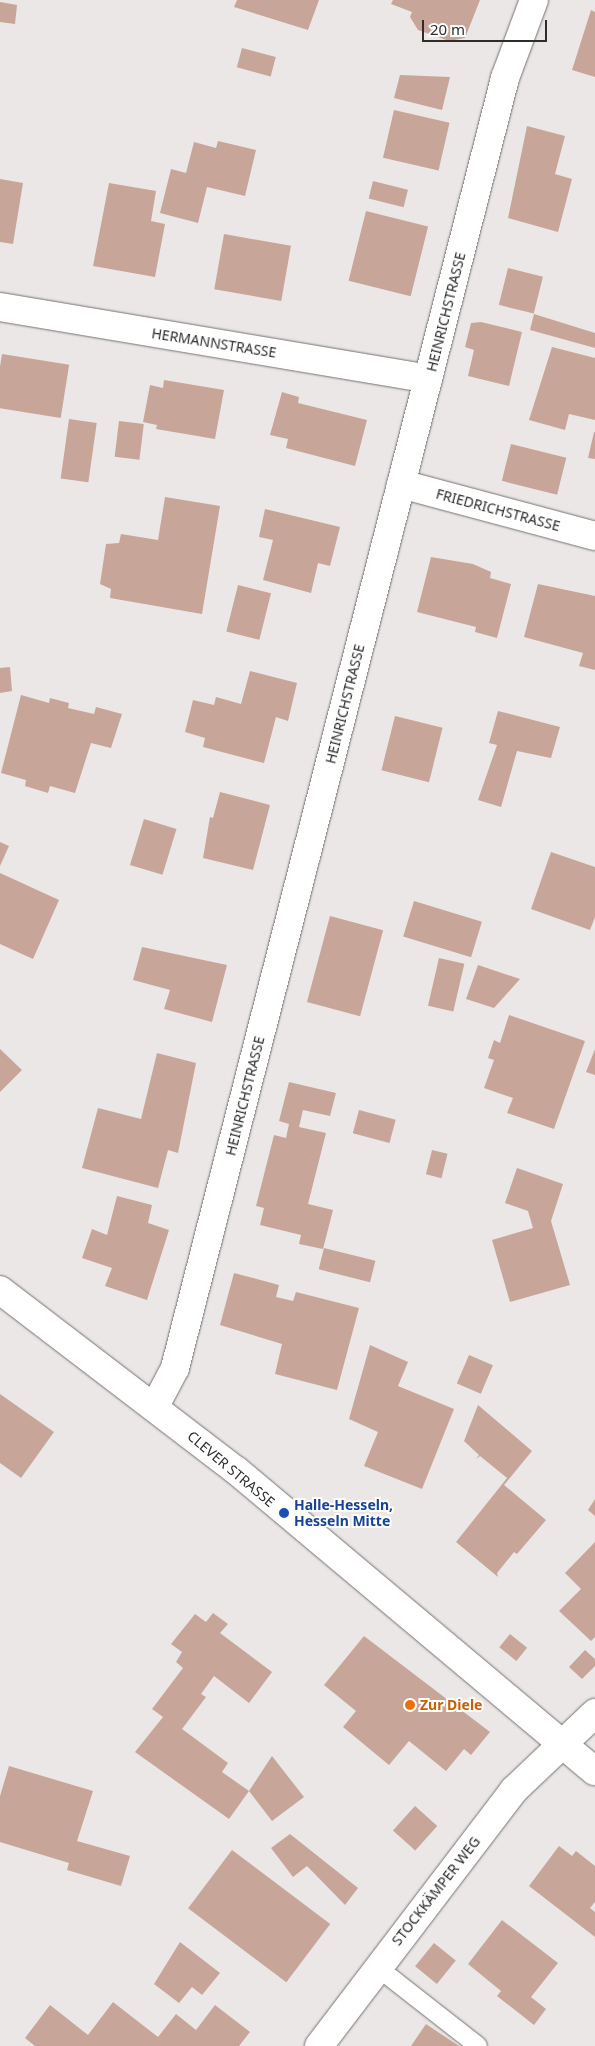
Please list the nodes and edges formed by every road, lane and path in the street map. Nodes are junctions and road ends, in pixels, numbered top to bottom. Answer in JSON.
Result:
{"nodes":[{"id":1,"x":534,"y":0,"type":"edge"},
{"id":2,"x":0,"y":307,"type":"edge"},
{"id":3,"x":428,"y":378,"type":"junction"},
{"id":4,"x":401,"y":484,"type":"junction"},
{"id":5,"x":595,"y":536,"type":"edge"},
{"id":6,"x":0,"y":1290,"type":"edge"},
{"id":7,"x":154,"y":1406,"type":"junction"},
{"id":8,"x":595,"y":1713,"type":"edge"},
{"id":9,"x":562,"y":1744,"type":"junction"},
{"id":10,"x":595,"y":1771,"type":"edge"},
{"id":11,"x":378,"y":1966,"type":"junction"},
{"id":12,"x":319,"y":2046,"type":"edge"},
{"id":13,"x":478,"y":2046,"type":"edge"}],
"edges":[{"from":1,"to":3,"type":"street","name":"HEINRICHSTRASSE"},
{"from":2,"to":3,"type":"street","name":"HERMANNSTRASSE"},
{"from":3,"to":4,"type":"street","name":"HEINRICHSTRASSE"},
{"from":4,"to":5,"type":"street","name":"FRIEDRICHSTRASSE"},
{"from":4,"to":7,"type":"street","name":"HEINRICHSTRASSE"},
{"from":6,"to":7,"type":"street","name":"CLEVER STRASSE"},
{"from":7,"to":9,"type":"street","name":"CLEVER STRASSE"},
{"from":8,"to":9,"type":"street","name":"STOCKKÄMPER WEG"},
{"from":9,"to":10,"type":"street","name":"CLEVER STRASSE"},
{"from":9,"to":11,"type":"street","name":"STOCKKÄMPER WEG"},
{"from":11,"to":12,"type":"street","name":"STOCKKÄMPER WEG"},
{"from":11,"to":13,"type":"lane"}]}
